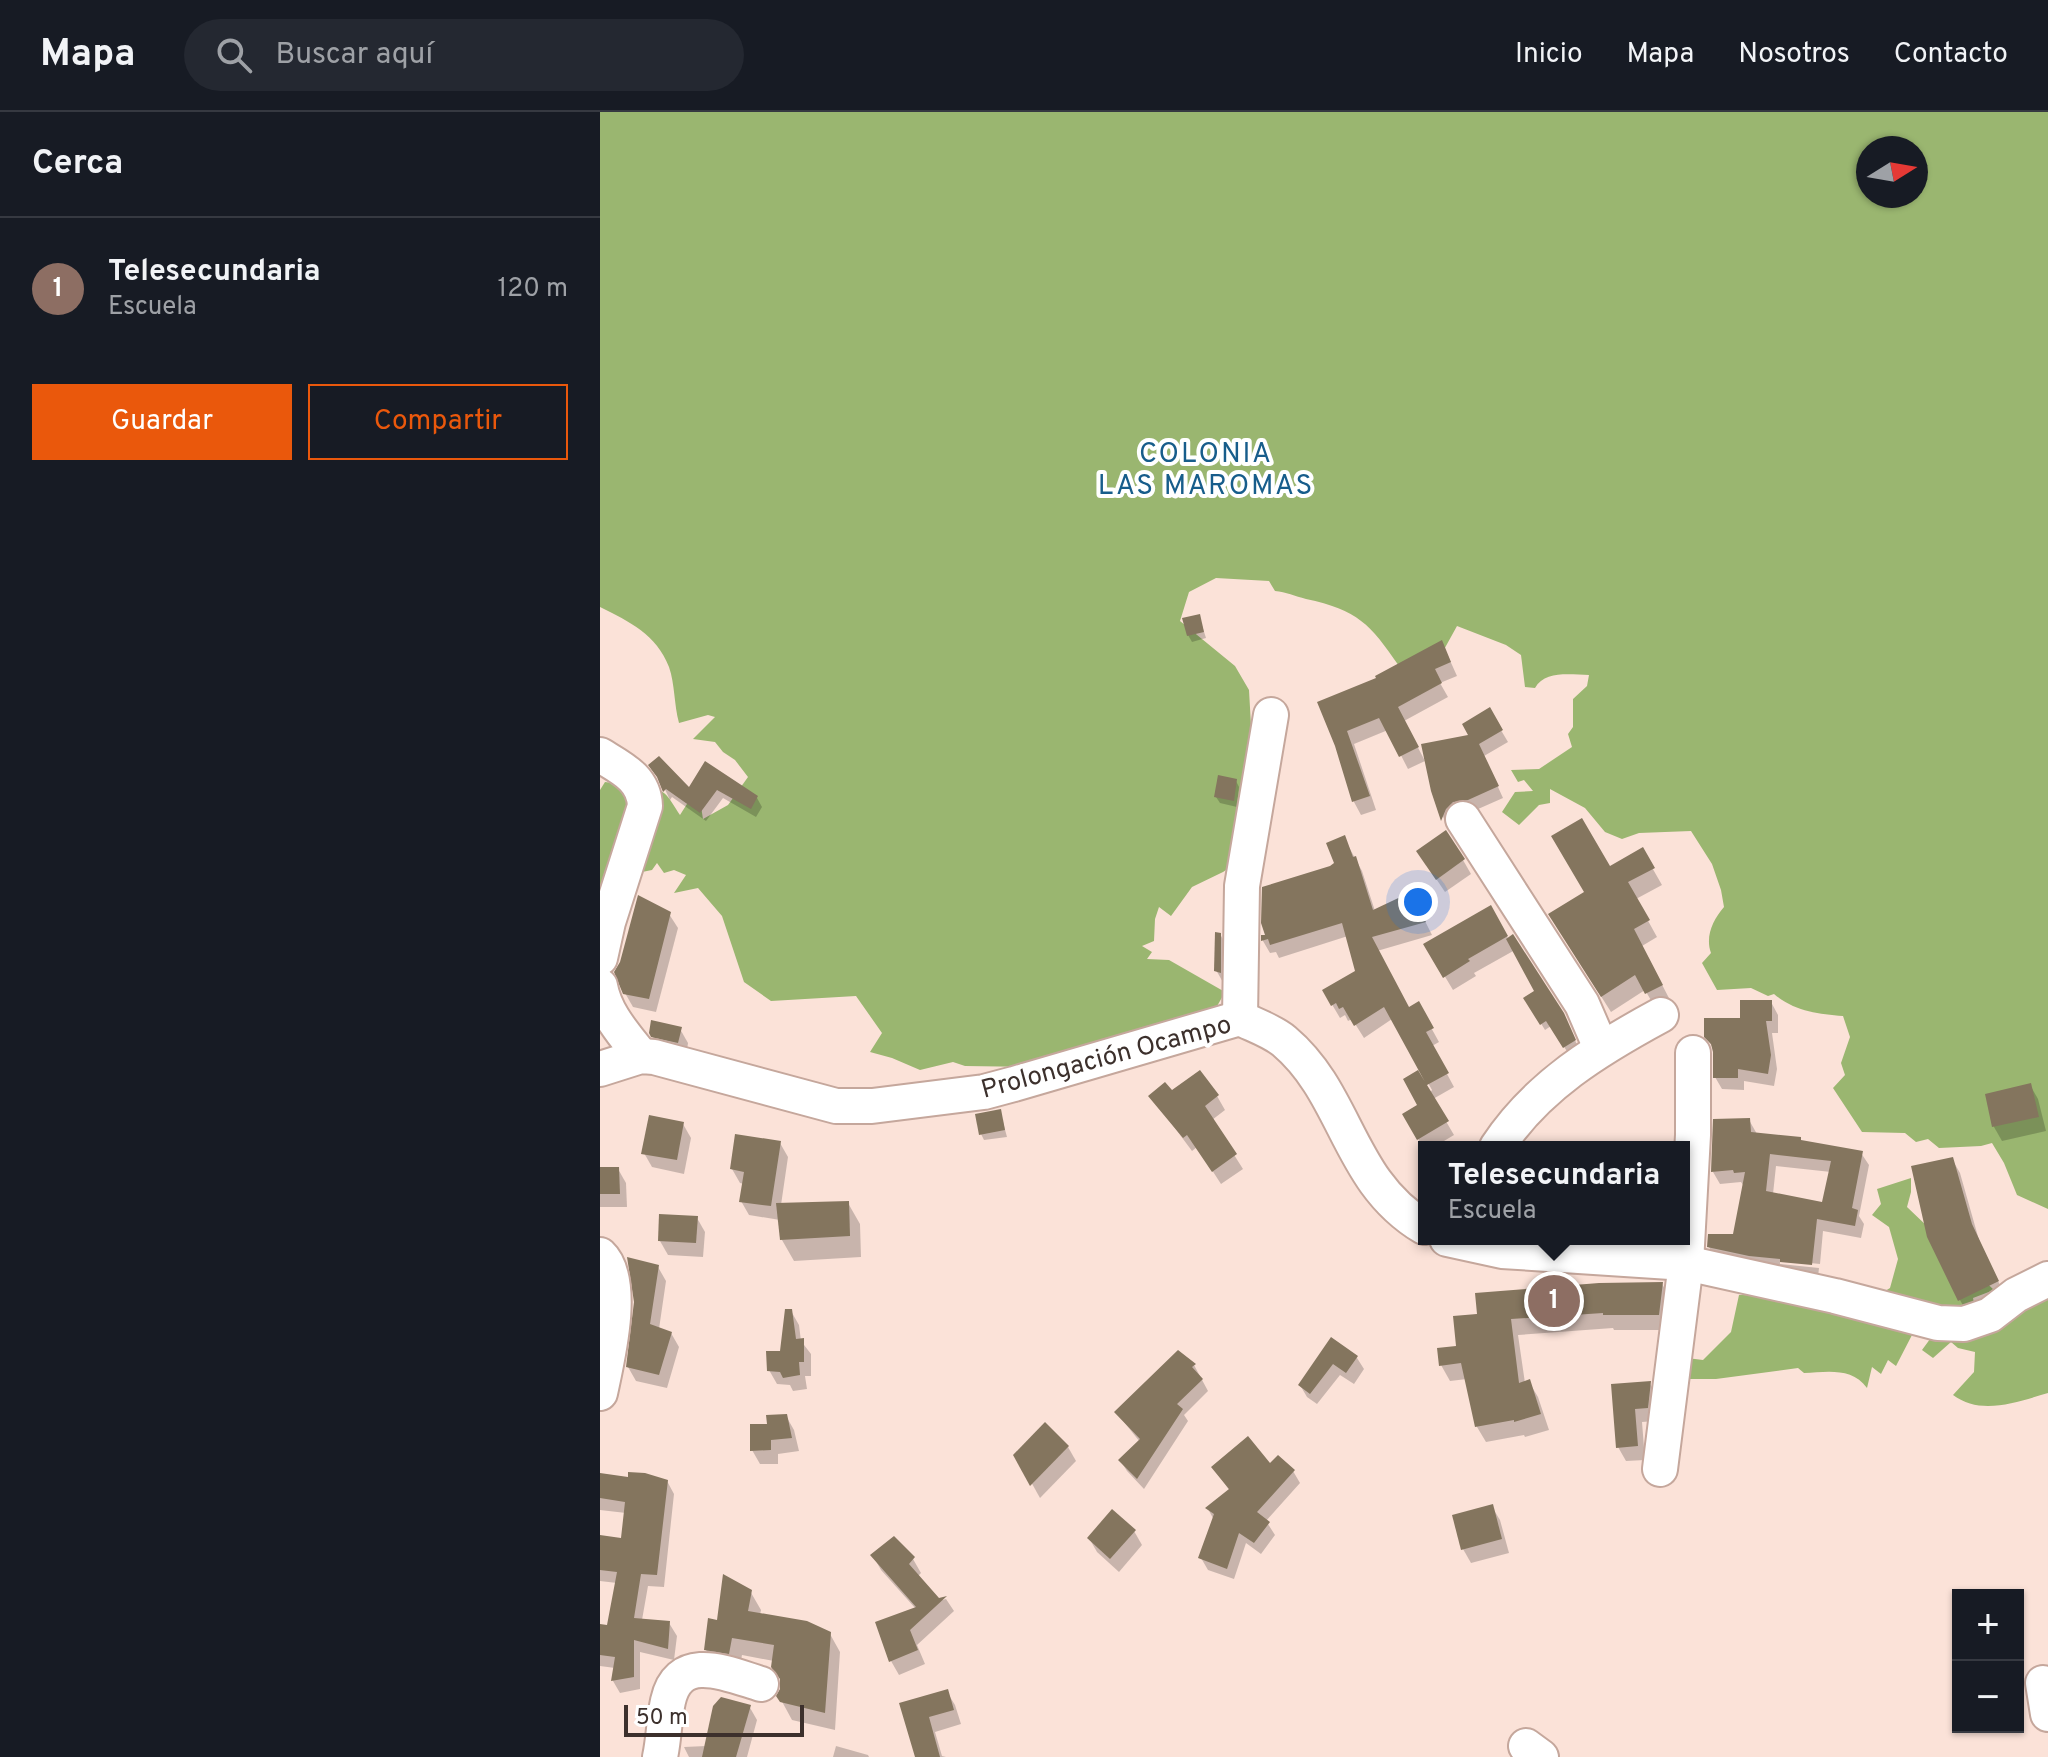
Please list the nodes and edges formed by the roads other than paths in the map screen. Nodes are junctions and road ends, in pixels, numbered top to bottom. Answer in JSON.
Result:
{"nodes":[{"id":1,"x":1271,"y":715,"type":"dead end"},
{"id":2,"x":600,"y":755,"type":"edge"},
{"id":3,"x":1463,"y":819,"type":"dead end"},
{"id":4,"x":600,"y":958,"type":"edge"},
{"id":5,"x":600,"y":986,"type":"edge"},
{"id":6,"x":1661,"y":1015,"type":"dead end"},
{"id":7,"x":1240,"y":1018,"type":"junction"},
{"id":8,"x":1601,"y":1048,"type":"junction"},
{"id":9,"x":1693,"y":1053,"type":"dead end"},
{"id":10,"x":641,"y":1056,"type":"junction"},
{"id":11,"x":600,"y":1069,"type":"edge"},
{"id":12,"x":1502,"y":1141,"type":"edge"},
{"id":13,"x":1690,"y":1190,"type":"edge"},
{"id":14,"x":1418,"y":1222,"type":"edge"},
{"id":15,"x":1474,"y":1245,"type":"edge"},
{"id":16,"x":1687,"y":1245,"type":"edge"},
{"id":17,"x":600,"y":1255,"type":"edge"},
{"id":18,"x":1686,"y":1263,"type":"junction"},
{"id":19,"x":2048,"y":1279,"type":"edge"},
{"id":20,"x":600,"y":1393,"type":"edge"},
{"id":21,"x":1660,"y":1469,"type":"dead end"},
{"id":22,"x":761,"y":1684,"type":"dead end"},
{"id":23,"x":660,"y":1757,"type":"edge"}],
"edges":[{"from":1,"to":7,"type":"street"},
{"from":2,"to":4,"type":"street"},
{"from":3,"to":8,"type":"street"},
{"from":5,"to":10,"type":"street"},
{"from":6,"to":8,"type":"street"},
{"from":7,"to":10,"type":"street","name":"Prolongación Ocampo"},
{"from":7,"to":14,"type":"street","name":"Prolongación Ocampo"},
{"from":8,"to":12,"type":"street"},
{"from":9,"to":13,"type":"street"},
{"from":10,"to":11,"type":"street"},
{"from":15,"to":18,"type":"street"},
{"from":16,"to":18,"type":"street"},
{"from":17,"to":20,"type":"street"},
{"from":18,"to":19,"type":"street"},
{"from":18,"to":21,"type":"street"},
{"from":22,"to":23,"type":"street"}]}
